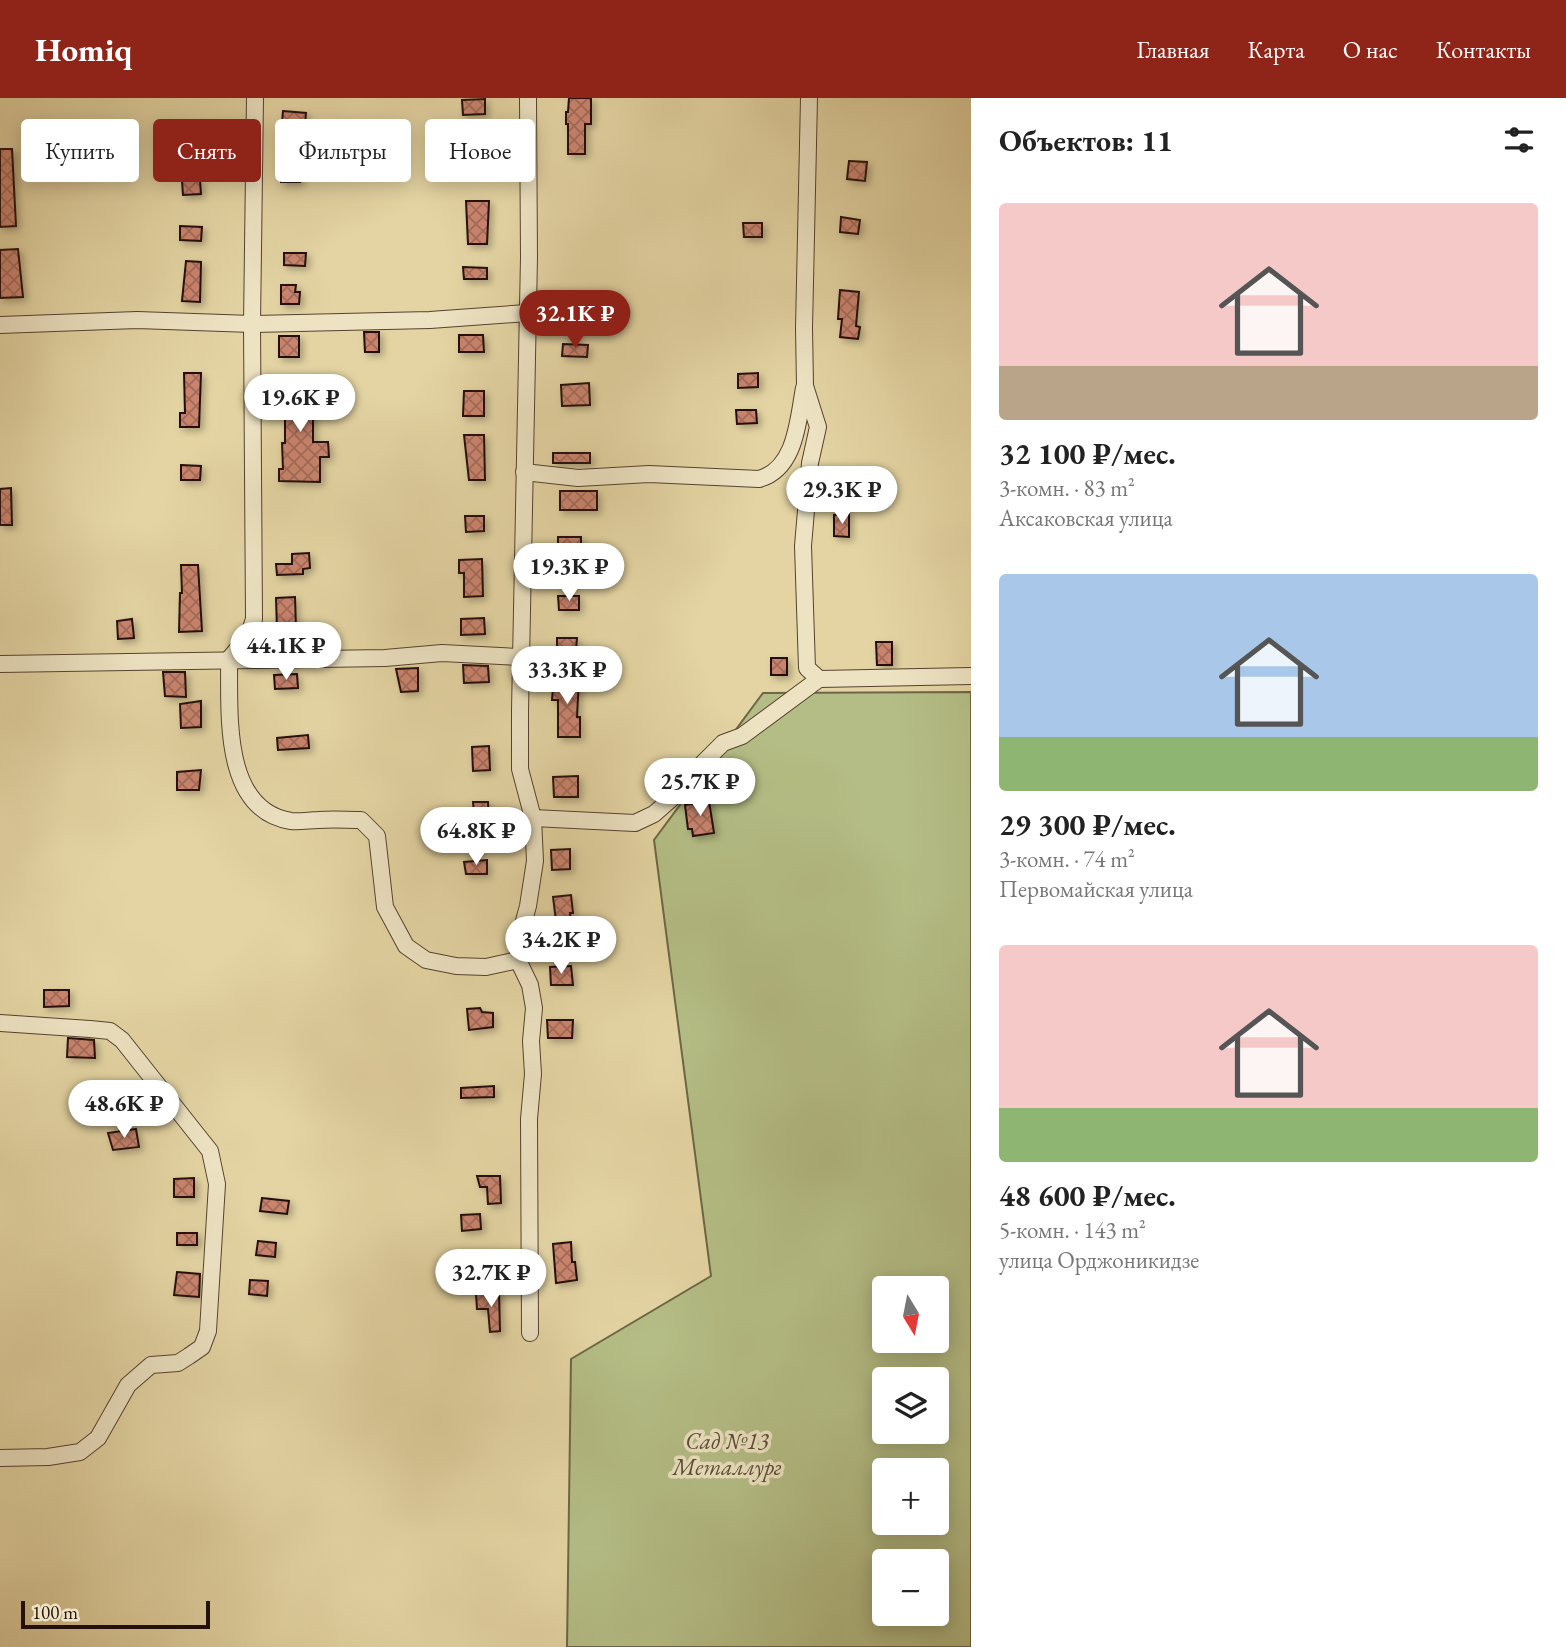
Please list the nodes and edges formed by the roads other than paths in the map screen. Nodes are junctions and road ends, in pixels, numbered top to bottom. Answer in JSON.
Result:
{"nodes":[{"id":1,"x":255,"y":98,"type":"edge"},
{"id":2,"x":528,"y":98,"type":"edge"},
{"id":3,"x":809,"y":98,"type":"edge"},
{"id":4,"x":527,"y":313,"type":"junction"},
{"id":5,"x":252,"y":324,"type":"junction"},
{"id":6,"x":0,"y":325,"type":"edge"},
{"id":7,"x":805,"y":386,"type":"junction"},
{"id":8,"x":524,"y":472,"type":"junction"},
{"id":9,"x":519,"y":657,"type":"junction"},
{"id":10,"x":229,"y":659,"type":"junction"},
{"id":11,"x":0,"y":664,"type":"edge"},
{"id":12,"x":971,"y":676,"type":"edge"},
{"id":13,"x":818,"y":679,"type":"junction"},
{"id":14,"x":533,"y":818,"type":"junction"},
{"id":15,"x":519,"y":960,"type":"junction"},
{"id":16,"x":0,"y":1023,"type":"edge"},
{"id":17,"x":530,"y":1333,"type":"dead end"},
{"id":18,"x":0,"y":1458,"type":"edge"}],
"edges":[{"from":1,"to":5,"type":"street"},
{"from":2,"to":4,"type":"street"},
{"from":3,"to":7,"type":"street"},
{"from":4,"to":5,"type":"street"},
{"from":4,"to":8,"type":"street"},
{"from":5,"to":6,"type":"street"},
{"from":5,"to":10,"type":"street"},
{"from":7,"to":8,"type":"street"},
{"from":7,"to":13,"type":"street"},
{"from":8,"to":9,"type":"street"},
{"from":9,"to":10,"type":"street"},
{"from":9,"to":14,"type":"street"},
{"from":10,"to":11,"type":"street"},
{"from":10,"to":15,"type":"street"},
{"from":12,"to":13,"type":"street"},
{"from":13,"to":14,"type":"street"},
{"from":14,"to":15,"type":"street"},
{"from":15,"to":17,"type":"street"},
{"from":16,"to":18,"type":"street"}]}
